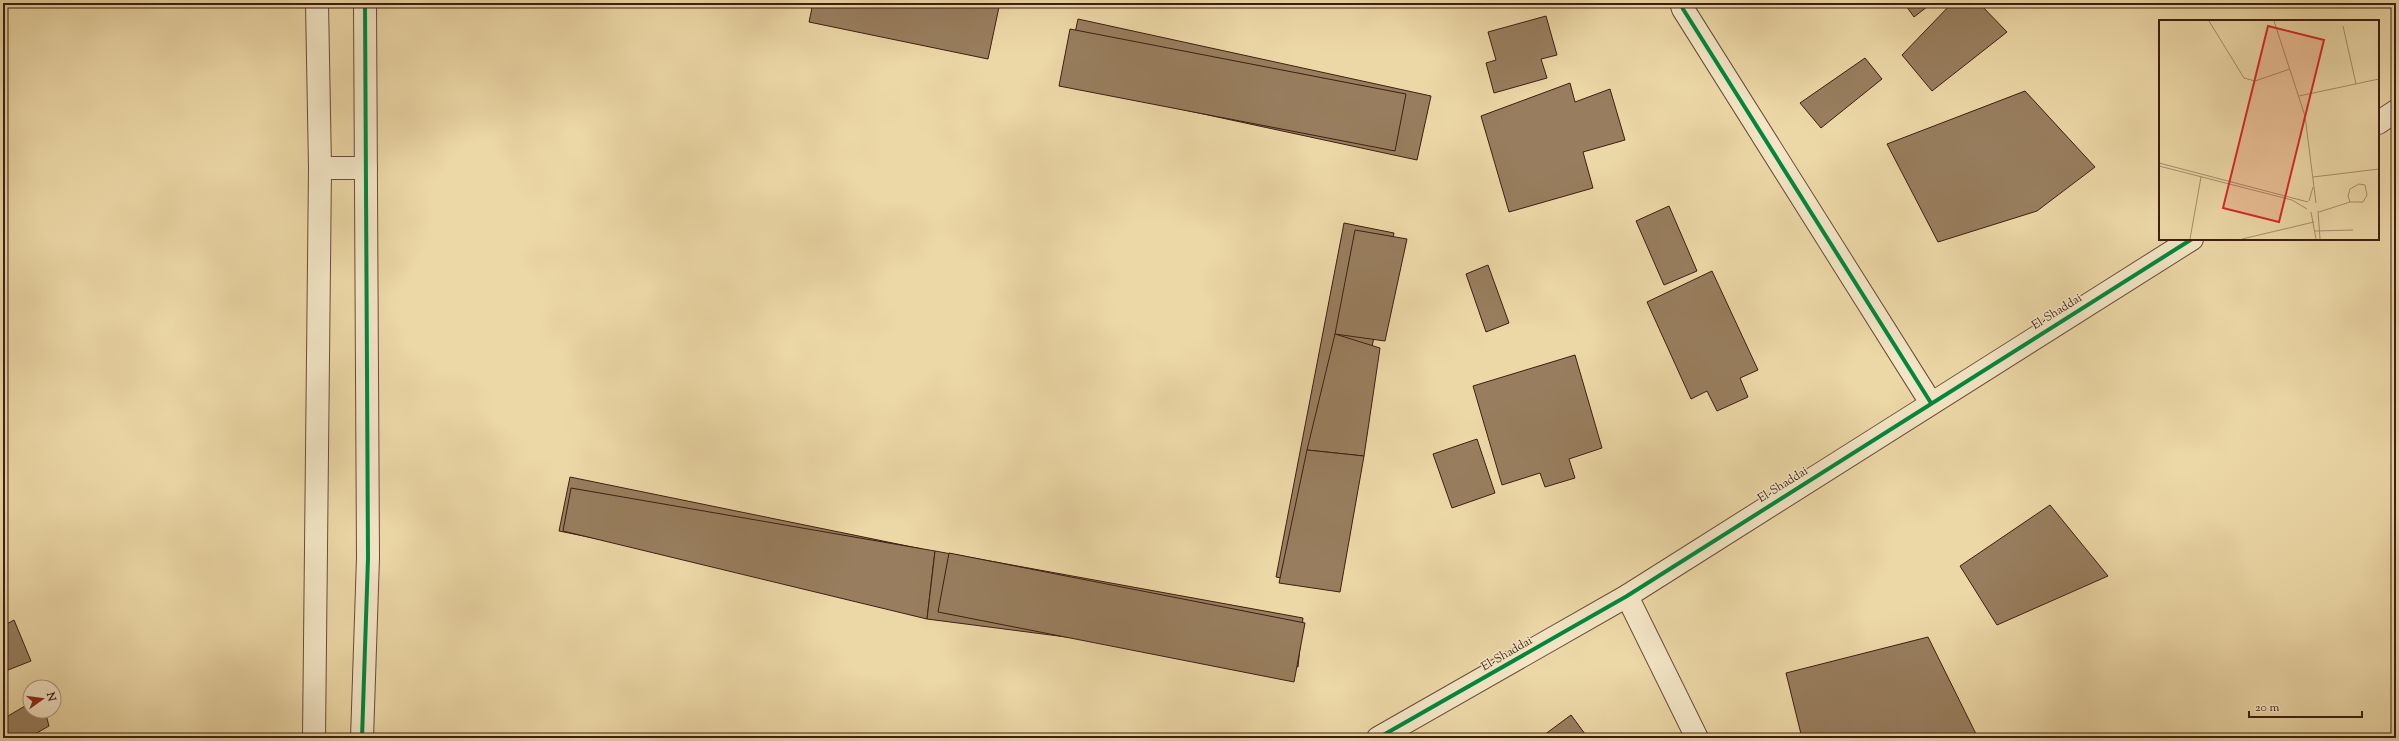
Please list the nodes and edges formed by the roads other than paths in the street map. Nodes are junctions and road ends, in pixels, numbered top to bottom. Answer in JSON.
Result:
{"nodes":[{"id":1,"x":317,"y":3,"type":"edge"},
{"id":2,"x":365,"y":3,"type":"edge"},
{"id":3,"x":1681,"y":3,"type":"edge"},
{"id":4,"x":2396,"y":111,"type":"edge"},
{"id":5,"x":2379,"y":122,"type":"edge"},
{"id":6,"x":320,"y":168,"type":"junction"},
{"id":7,"x":366,"y":168,"type":"junction"},
{"id":8,"x":2190,"y":240,"type":"edge"},
{"id":9,"x":1931,"y":403,"type":"junction"},
{"id":10,"x":1627,"y":596,"type":"junction"},
{"id":11,"x":314,"y":738,"type":"edge"},
{"id":12,"x":362,"y":738,"type":"edge"},
{"id":13,"x":1378,"y":738,"type":"edge"},
{"id":14,"x":1697,"y":738,"type":"edge"}],
"edges":[{"from":1,"to":6,"type":"street"},
{"from":2,"to":7,"type":"street"},
{"from":3,"to":9,"type":"street"},
{"from":4,"to":5,"type":"street"},
{"from":6,"to":7,"type":"street"},
{"from":6,"to":11,"type":"street"},
{"from":7,"to":12,"type":"street"},
{"from":8,"to":9,"type":"street","name":"El-Shaddai"},
{"from":9,"to":10,"type":"street","name":"El-Shaddai"},
{"from":10,"to":13,"type":"street","name":"El-Shaddai"},
{"from":10,"to":14,"type":"street"}]}
